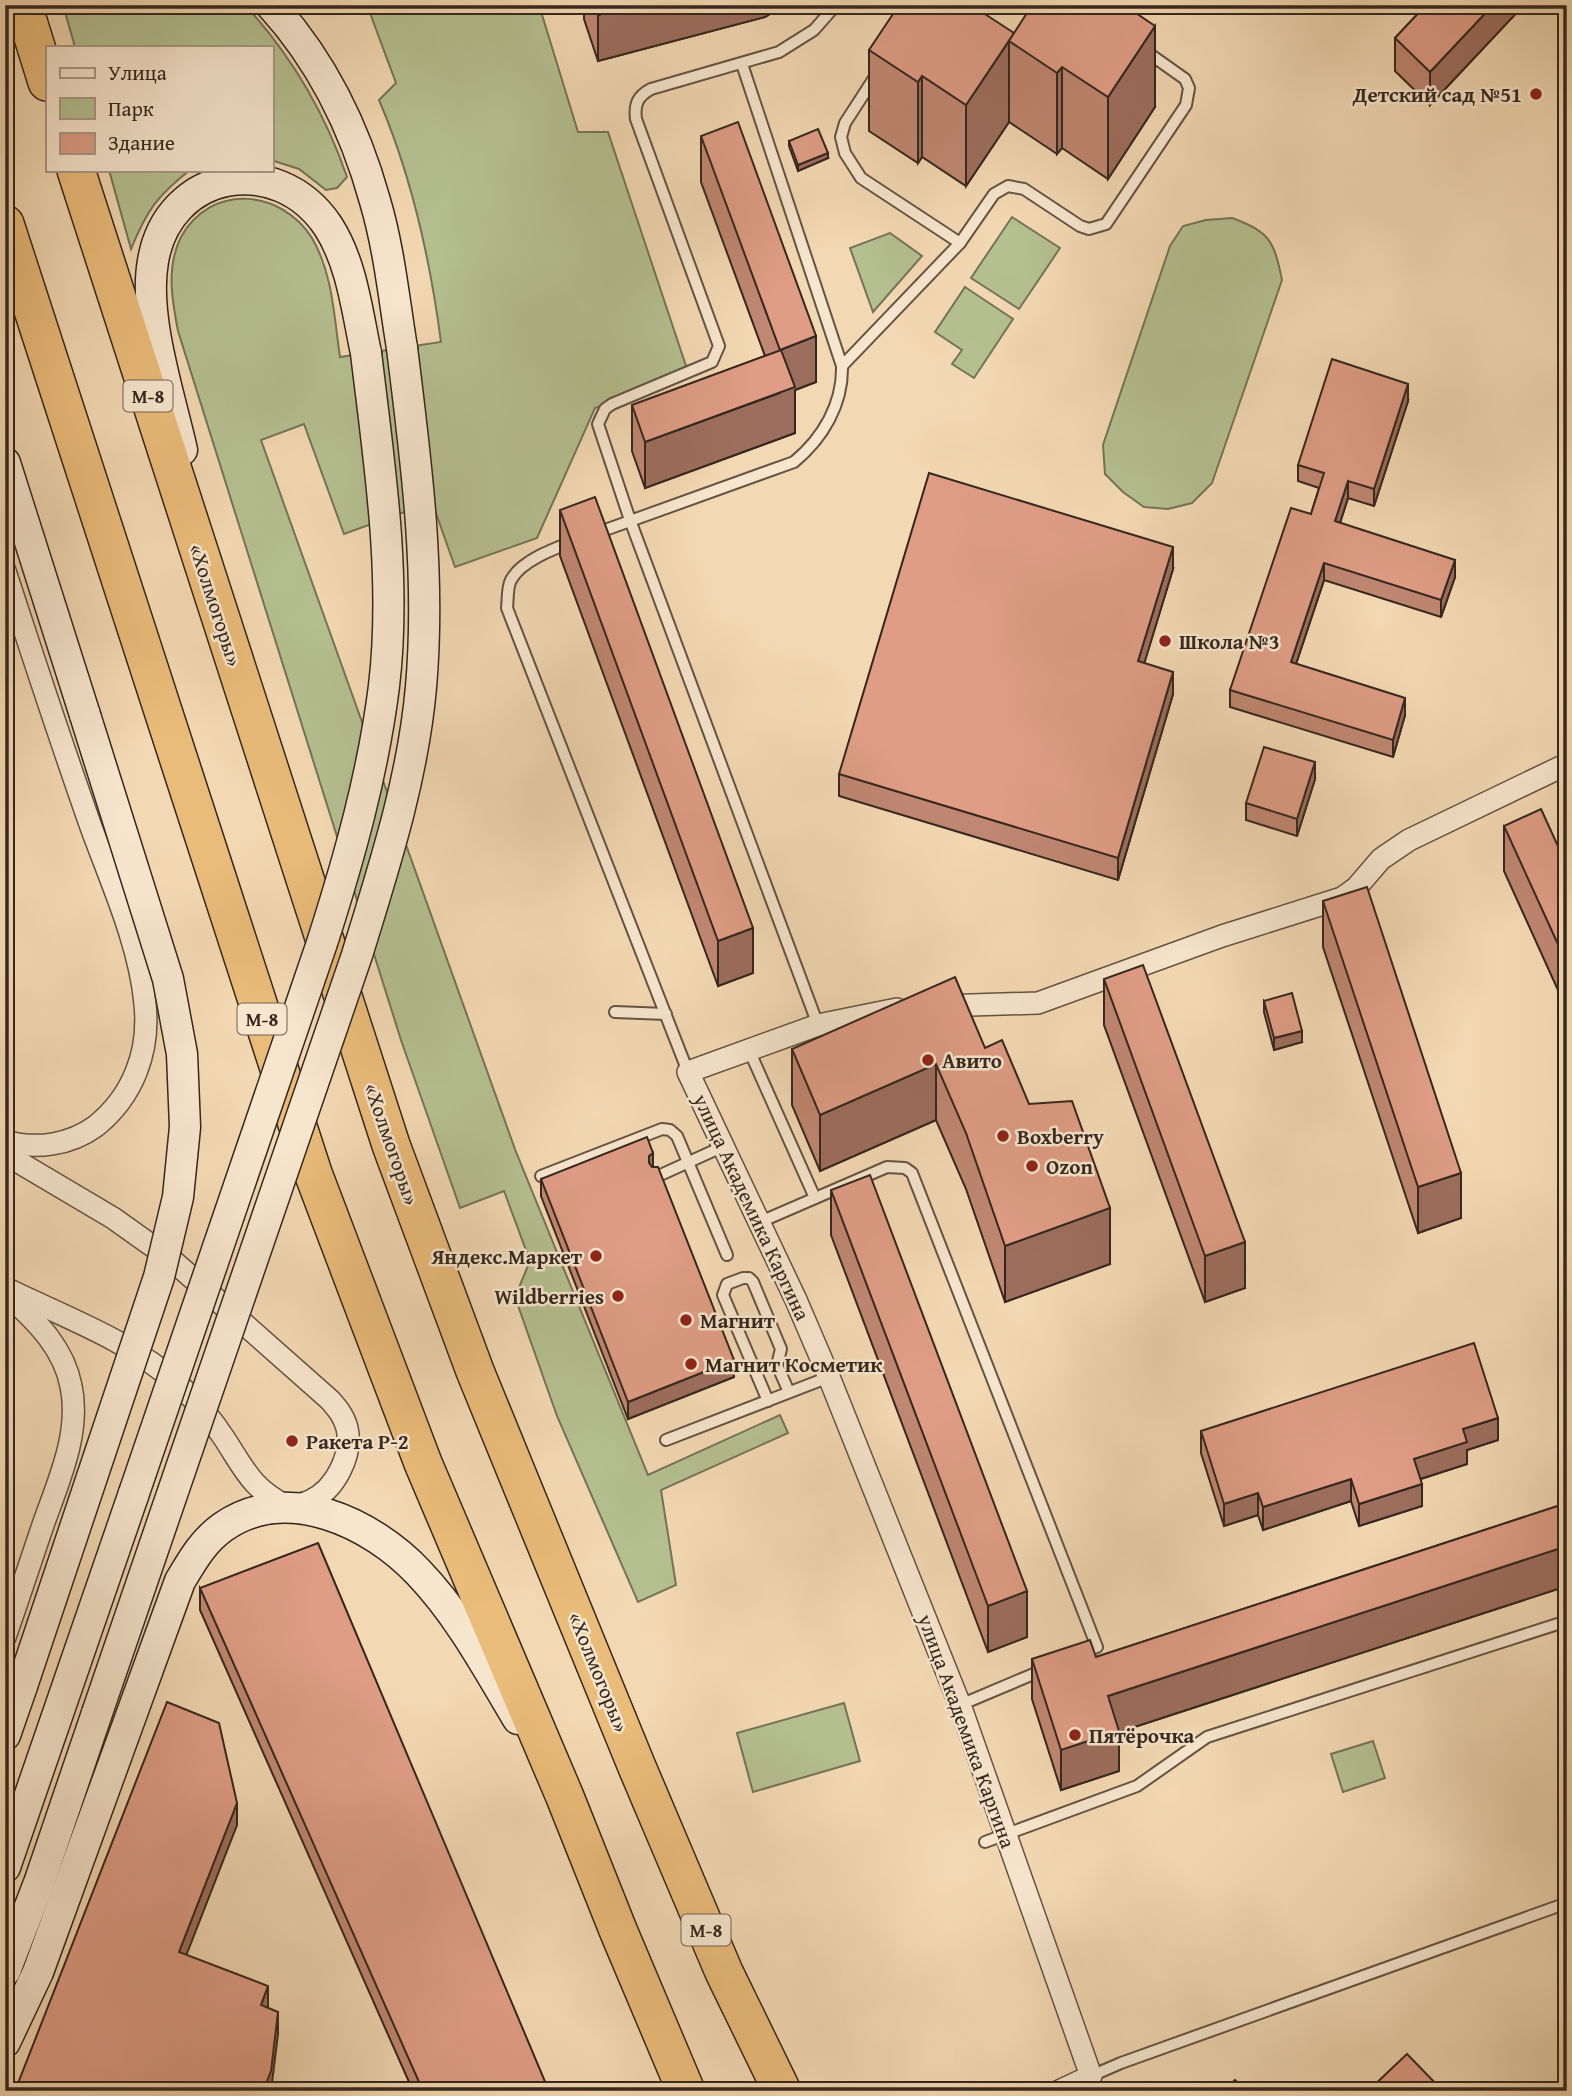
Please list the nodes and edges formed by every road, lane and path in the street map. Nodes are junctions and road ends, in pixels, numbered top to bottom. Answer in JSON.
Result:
{"nodes":[{"id":1,"x":23,"y":5,"type":"edge"},
{"id":2,"x":271,"y":5,"type":"edge"},
{"id":3,"x":836,"y":5,"type":"edge"},
{"id":4,"x":1134,"y":44,"type":"edge"},
{"id":5,"x":742,"y":64,"type":"junction"},
{"id":6,"x":882,"y":66,"type":"edge"},
{"id":7,"x":46,"y":79,"type":"edge"},
{"id":8,"x":77,"y":172,"type":"edge"},
{"id":9,"x":5,"y":224,"type":"edge"},
{"id":10,"x":960,"y":243,"type":"junction"},
{"id":11,"x":842,"y":366,"type":"junction"},
{"id":12,"x":5,"y":463,"type":"edge"},
{"id":13,"x":630,"y":520,"type":"junction"},
{"id":14,"x":5,"y":571,"type":"edge"},
{"id":15,"x":221,"y":621,"type":"junction"},
{"id":16,"x":1567,"y":764,"type":"edge"},
{"id":17,"x":615,"y":1012,"type":"dead end"},
{"id":18,"x":666,"y":1014,"type":"junction"},
{"id":19,"x":818,"y":1025,"type":"junction"},
{"id":20,"x":749,"y":1050,"type":"junction"},
{"id":21,"x":688,"y":1072,"type":"junction"},
{"id":22,"x":5,"y":1141,"type":"edge"},
{"id":23,"x":724,"y":1146,"type":"junction"},
{"id":24,"x":5,"y":1154,"type":"edge"},
{"id":25,"x":688,"y":1163,"type":"junction"},
{"id":26,"x":541,"y":1176,"type":"edge"},
{"id":27,"x":656,"y":1177,"type":"edge"},
{"id":28,"x":815,"y":1198,"type":"junction"},
{"id":29,"x":760,"y":1222,"type":"junction"},
{"id":30,"x":727,"y":1255,"type":"dead end"},
{"id":31,"x":5,"y":1288,"type":"edge"},
{"id":32,"x":5,"y":1293,"type":"edge"},
{"id":33,"x":829,"y":1377,"type":"junction"},
{"id":34,"x":789,"y":1392,"type":"junction"},
{"id":35,"x":768,"y":1401,"type":"junction"},
{"id":36,"x":666,"y":1440,"type":"dead end"},
{"id":37,"x":288,"y":1507,"type":"junction"},
{"id":38,"x":1567,"y":1621,"type":"edge"},
{"id":39,"x":5,"y":1637,"type":"edge"},
{"id":40,"x":1072,"y":1657,"type":"edge"},
{"id":41,"x":1059,"y":1663,"type":"edge"},
{"id":42,"x":960,"y":1705,"type":"junction"},
{"id":43,"x":5,"y":1735,"type":"edge"},
{"id":44,"x":565,"y":1797,"type":"junction"},
{"id":45,"x":1006,"y":1834,"type":"junction"},
{"id":46,"x":985,"y":1842,"type":"dead end"},
{"id":47,"x":5,"y":1867,"type":"edge"},
{"id":48,"x":1567,"y":1903,"type":"edge"},
{"id":49,"x":5,"y":1971,"type":"edge"},
{"id":50,"x":5,"y":2042,"type":"edge"},
{"id":51,"x":1091,"y":2076,"type":"junction"},
{"id":52,"x":686,"y":2091,"type":"edge"},
{"id":53,"x":782,"y":2091,"type":"edge"},
{"id":54,"x":1059,"y":2091,"type":"edge"}],
"edges":[{"from":1,"to":7,"type":"highway"},
{"from":2,"to":49,"type":"main road","bridge":true},
{"from":3,"to":5,"type":"lane"},
{"from":4,"to":10,"type":"lane"},
{"from":5,"to":11,"type":"lane"},
{"from":5,"to":13,"type":"lane"},
{"from":6,"to":10,"type":"lane"},
{"from":8,"to":15,"type":"highway","name":"«Холмогоры»","number":"М-8"},
{"from":9,"to":44,"type":"highway","number":"М-8"},
{"from":10,"to":11,"type":"lane"},
{"from":11,"to":13,"type":"lane"},
{"from":12,"to":43,"type":"main road","bridge":true},
{"from":13,"to":18,"type":"lane"},
{"from":13,"to":19,"type":"lane"},
{"from":14,"to":22,"type":"street"},
{"from":15,"to":47,"type":"main road","bridge":true},
{"from":15,"to":53,"type":"highway","name":"«Холмогоры»","number":"М-8"},
{"from":16,"to":19,"type":"street","name":"улица Академика Каргина"},
{"from":17,"to":18,"type":"lane"},
{"from":18,"to":21,"type":"lane"},
{"from":19,"to":20,"type":"street","name":"улица Академика Каргина"},
{"from":20,"to":21,"type":"street","name":"улица Академика Каргина"},
{"from":20,"to":28,"type":"lane"},
{"from":21,"to":23,"type":"street","name":"улица Академика Каргина"},
{"from":23,"to":25,"type":"lane"},
{"from":23,"to":29,"type":"street","name":"улица Академика Каргина"},
{"from":24,"to":37,"type":"street"},
{"from":25,"to":26,"type":"lane"},
{"from":25,"to":27,"type":"lane"},
{"from":25,"to":30,"type":"lane"},
{"from":28,"to":29,"type":"lane"},
{"from":28,"to":40,"type":"lane"},
{"from":29,"to":33,"type":"street","name":"улица Академика Каргина"},
{"from":31,"to":37,"type":"street"},
{"from":32,"to":39,"type":"street"},
{"from":33,"to":34,"type":"lane"},
{"from":33,"to":42,"type":"street","name":"улица Академика Каргина"},
{"from":34,"to":35,"type":"lane"},
{"from":34,"to":35,"type":"lane"},
{"from":35,"to":36,"type":"lane"},
{"from":37,"to":44,"type":"main road"},
{"from":37,"to":50,"type":"main road"},
{"from":38,"to":45,"type":"lane"},
{"from":41,"to":42,"type":"lane"},
{"from":42,"to":45,"type":"street","name":"улица Академика Каргина"},
{"from":44,"to":52,"type":"highway","number":"М-8"},
{"from":45,"to":46,"type":"lane"},
{"from":45,"to":51,"type":"street","name":"улица Академика Каргина"},
{"from":48,"to":51,"type":"lane"},
{"from":51,"to":54,"type":"street"}]}
